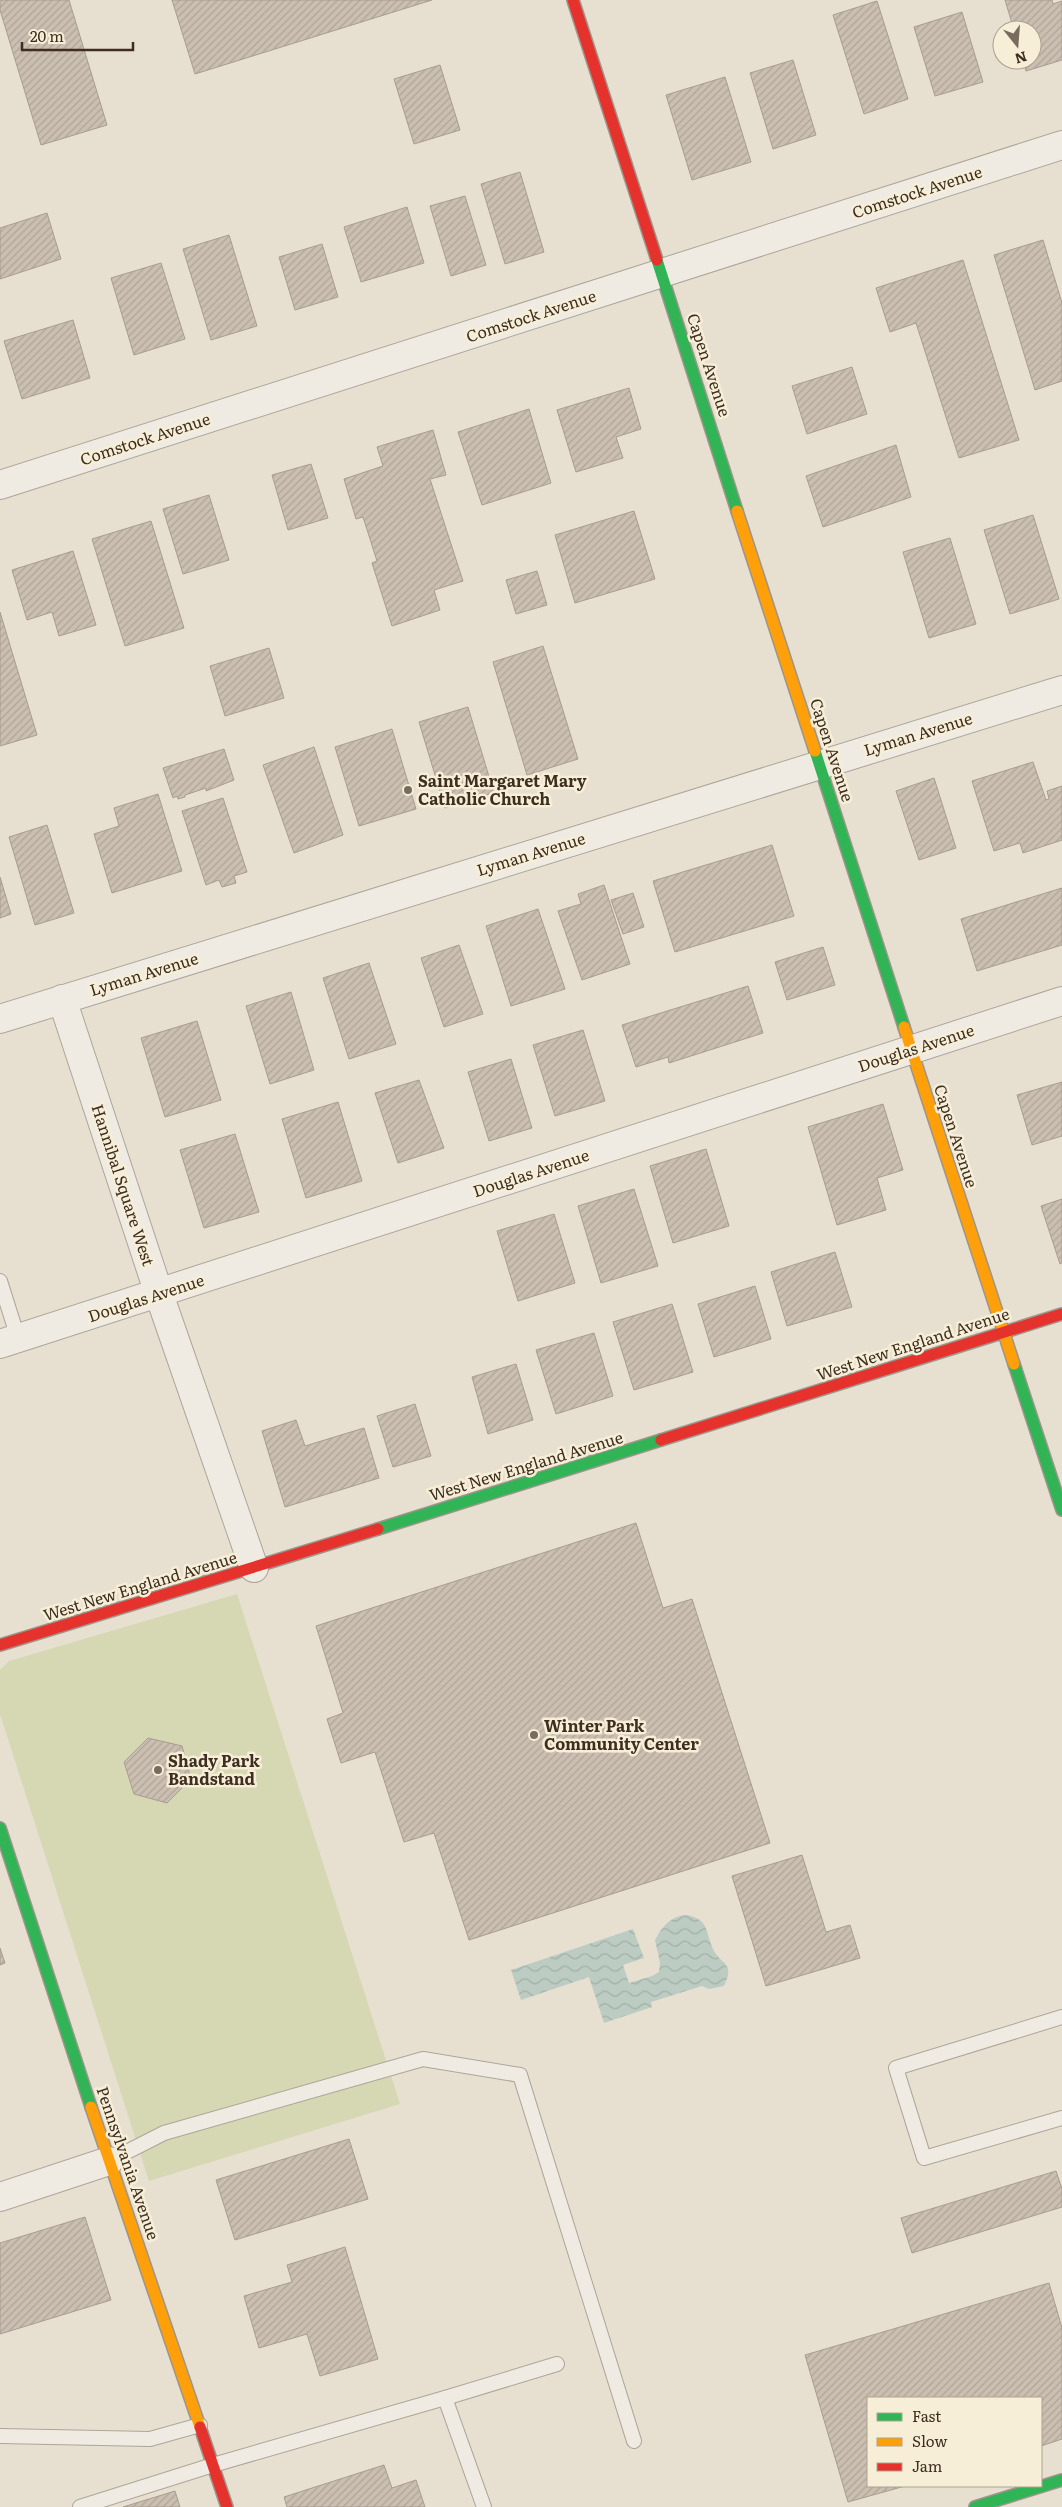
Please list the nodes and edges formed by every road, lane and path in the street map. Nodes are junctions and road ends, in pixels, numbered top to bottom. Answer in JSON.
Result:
{"nodes":[{"id":1,"x":573,"y":0,"type":"edge"},
{"id":2,"x":1062,"y":144,"type":"edge"},
{"id":3,"x":662,"y":274,"type":"junction"},
{"id":4,"x":0,"y":485,"type":"edge"},
{"id":5,"x":1062,"y":690,"type":"edge"},
{"id":6,"x":820,"y":765,"type":"junction"},
{"id":7,"x":62,"y":999,"type":"junction"},
{"id":8,"x":1062,"y":1001,"type":"edge"},
{"id":9,"x":0,"y":1019,"type":"edge"},
{"id":10,"x":911,"y":1050,"type":"junction"},
{"id":11,"x":0,"y":1281,"type":"edge"},
{"id":12,"x":159,"y":1294,"type":"junction"},
{"id":13,"x":1062,"y":1314,"type":"edge"},
{"id":14,"x":1004,"y":1332,"type":"junction"},
{"id":15,"x":9,"y":1341,"type":"edge"},
{"id":16,"x":1062,"y":1510,"type":"edge"},
{"id":17,"x":254,"y":1568,"type":"junction"},
{"id":18,"x":0,"y":1646,"type":"edge"},
{"id":19,"x":0,"y":1828,"type":"edge"},
{"id":20,"x":1062,"y":2017,"type":"edge"},
{"id":21,"x":1062,"y":2118,"type":"edge"},
{"id":22,"x":109,"y":2161,"type":"junction"},
{"id":23,"x":0,"y":2197,"type":"edge"},
{"id":24,"x":557,"y":2364,"type":"dead end"},
{"id":25,"x":445,"y":2398,"type":"junction"},
{"id":26,"x":200,"y":2425,"type":"junction"},
{"id":27,"x":0,"y":2436,"type":"edge"},
{"id":28,"x":634,"y":2441,"type":"dead end"},
{"id":29,"x":213,"y":2465,"type":"junction"},
{"id":30,"x":1062,"y":2480,"type":"edge"},
{"id":31,"x":1042,"y":2486,"type":"edge"},
{"id":32,"x":1039,"y":2487,"type":"edge"},
{"id":33,"x":80,"y":2507,"type":"edge"},
{"id":34,"x":227,"y":2507,"type":"edge"},
{"id":35,"x":484,"y":2507,"type":"edge"},
{"id":36,"x":975,"y":2507,"type":"edge"}],
"edges":[{"from":1,"to":3,"type":"street","name":"Capen Avenue"},
{"from":2,"to":3,"type":"street","name":"Comstock Avenue"},
{"from":3,"to":4,"type":"street","name":"Comstock Avenue"},
{"from":3,"to":6,"type":"street","name":"Capen Avenue"},
{"from":5,"to":6,"type":"street","name":"Lyman Avenue"},
{"from":6,"to":7,"type":"street","name":"Lyman Avenue"},
{"from":6,"to":10,"type":"street","name":"Capen Avenue"},
{"from":7,"to":9,"type":"street","name":"Lyman Avenue"},
{"from":7,"to":12,"type":"street","name":"Hannibal Square West"},
{"from":8,"to":10,"type":"street","name":"Douglas Avenue"},
{"from":10,"to":12,"type":"street","name":"Douglas Avenue"},
{"from":10,"to":14,"type":"street","name":"Capen Avenue"},
{"from":11,"to":15,"type":"lane"},
{"from":12,"to":15,"type":"street","name":"Douglas Avenue"},
{"from":12,"to":17,"type":"street","name":"Hannibal Square West"},
{"from":13,"to":14,"type":"street","name":"West New England Avenue"},
{"from":14,"to":16,"type":"street","name":"Capen Avenue"},
{"from":14,"to":17,"type":"street","name":"West New England Avenue"},
{"from":17,"to":18,"type":"street","name":"West New England Avenue"},
{"from":19,"to":22,"type":"street","name":"Pennsylvania Avenue"},
{"from":20,"to":21,"type":"lane"},
{"from":22,"to":23,"type":"street"},
{"from":22,"to":26,"type":"street","name":"Pennsylvania Avenue"},
{"from":22,"to":28,"type":"lane"},
{"from":24,"to":25,"type":"lane"},
{"from":25,"to":29,"type":"lane"},
{"from":25,"to":35,"type":"lane"},
{"from":26,"to":27,"type":"lane"},
{"from":26,"to":29,"type":"street","name":"Pennsylvania Avenue"},
{"from":29,"to":33,"type":"lane"},
{"from":29,"to":34,"type":"street","name":"Pennsylvania Avenue"},
{"from":30,"to":31,"type":"street"},
{"from":32,"to":36,"type":"street"}]}
